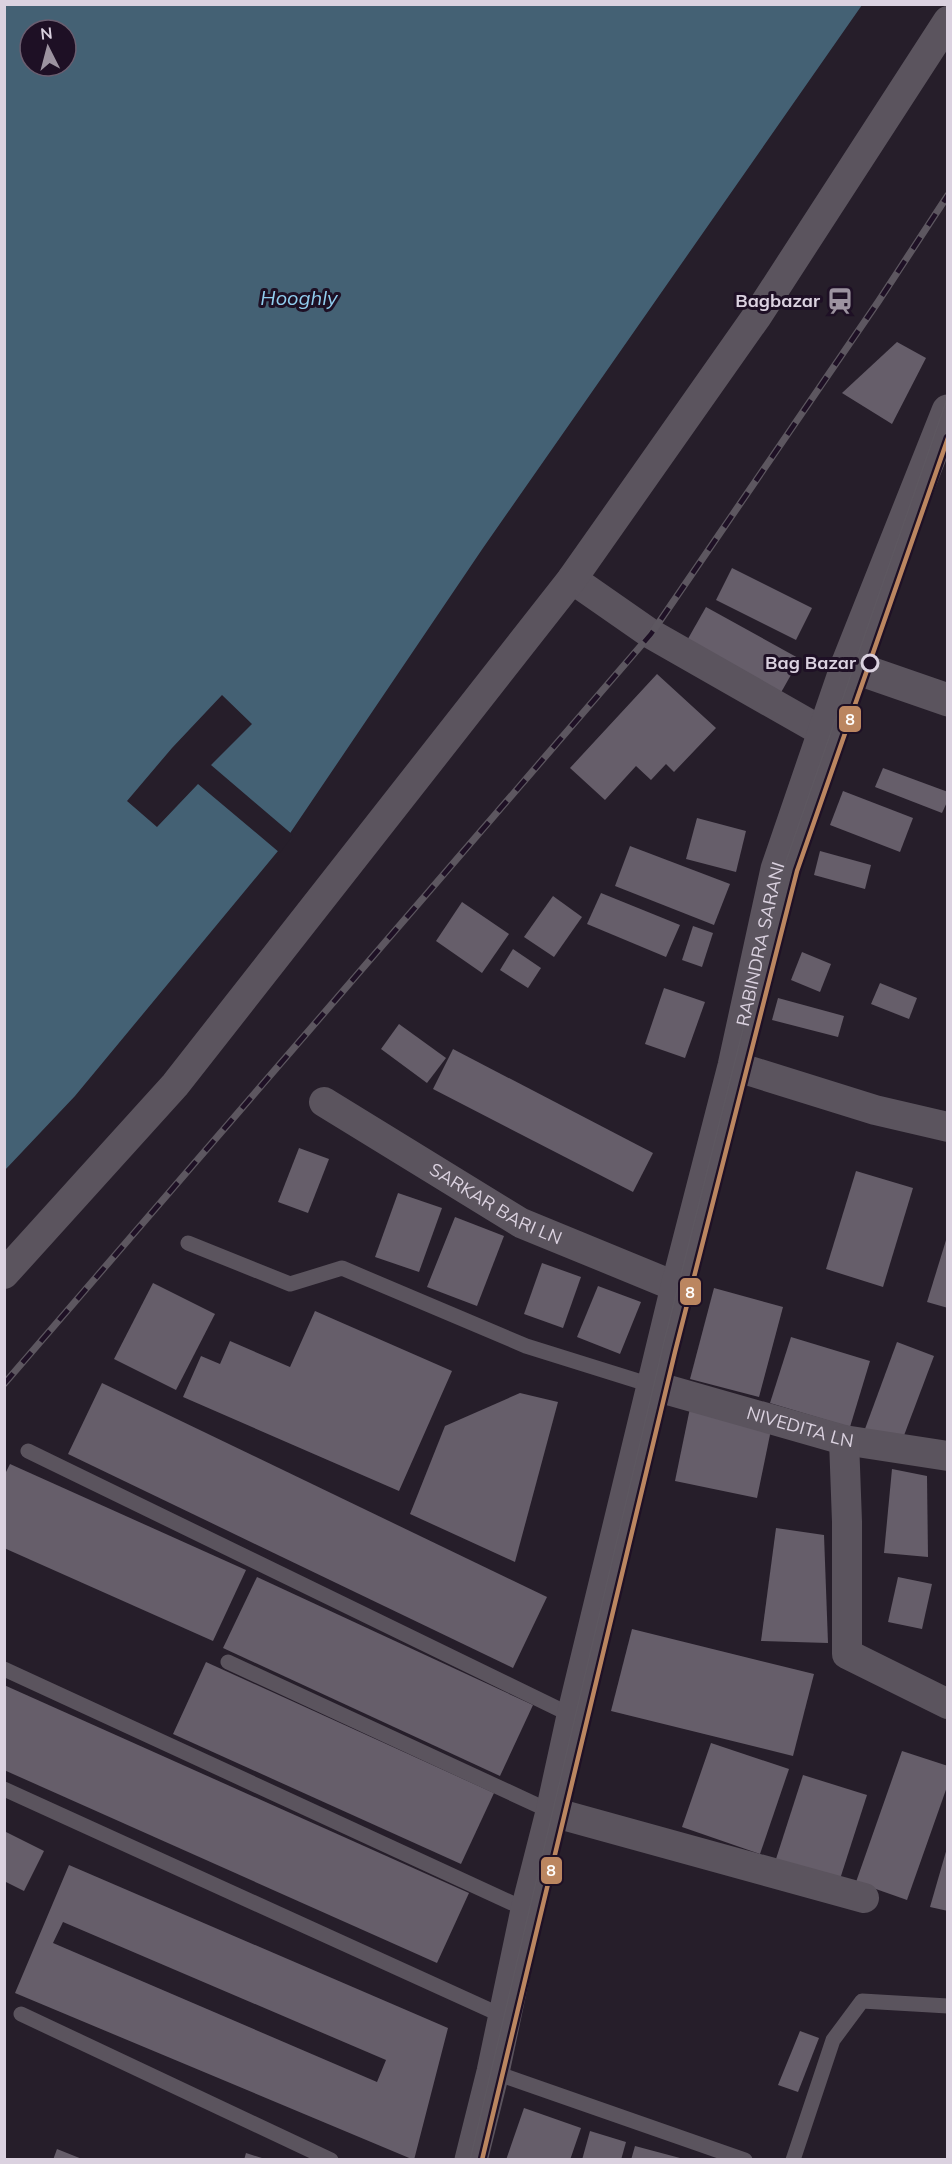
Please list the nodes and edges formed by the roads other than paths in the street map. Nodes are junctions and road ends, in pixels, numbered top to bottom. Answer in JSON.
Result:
{"nodes":[{"id":1,"x":948,"y":21,"type":"edge"},
{"id":2,"x":948,"y":411,"type":"edge"},
{"id":3,"x":572,"y":579,"type":"junction"},
{"id":4,"x":847,"y":665,"type":"junction"},
{"id":5,"x":948,"y":700,"type":"edge"},
{"id":6,"x":823,"y":732,"type":"junction"},
{"id":7,"x":734,"y":1066,"type":"junction"},
{"id":8,"x":324,"y":1102,"type":"dead end"},
{"id":9,"x":948,"y":1127,"type":"edge"},
{"id":10,"x":188,"y":1243,"type":"dead end"},
{"id":11,"x":4,"y":1274,"type":"edge"},
{"id":12,"x":677,"y":1287,"type":"junction"},
{"id":13,"x":654,"y":1386,"type":"junction"},
{"id":14,"x":844,"y":1440,"type":"junction"},
{"id":15,"x":28,"y":1451,"type":"dead end"},
{"id":16,"x":948,"y":1456,"type":"edge"},
{"id":17,"x":228,"y":1662,"type":"dead end"},
{"id":18,"x":4,"y":1669,"type":"edge"},
{"id":19,"x":948,"y":1704,"type":"edge"},
{"id":20,"x":573,"y":1716,"type":"junction"},
{"id":21,"x":4,"y":1789,"type":"edge"},
{"id":22,"x":552,"y":1812,"type":"junction"},
{"id":23,"x":864,"y":1898,"type":"dead end"},
{"id":24,"x":526,"y":1910,"type":"junction"},
{"id":25,"x":948,"y":2006,"type":"edge"},
{"id":26,"x":21,"y":2014,"type":"dead end"},
{"id":27,"x":503,"y":2016,"type":"junction"},
{"id":28,"x":493,"y":2072,"type":"junction"},
{"id":29,"x":331,"y":2160,"type":"edge"},
{"id":30,"x":471,"y":2160,"type":"edge"},
{"id":31,"x":745,"y":2160,"type":"edge"},
{"id":32,"x":793,"y":2160,"type":"edge"}],
"edges":[{"from":1,"to":3,"type":"street"},
{"from":2,"to":4,"type":"main road","name":"RABINDRA SARANI"},
{"from":3,"to":6,"type":"street"},
{"from":3,"to":11,"type":"street"},
{"from":4,"to":5,"type":"main road"},
{"from":4,"to":6,"type":"main road","name":"RABINDRA SARANI"},
{"from":6,"to":7,"type":"main road","name":"RABINDRA SARANI"},
{"from":7,"to":9,"type":"street"},
{"from":7,"to":12,"type":"main road","name":"RABINDRA SARANI"},
{"from":8,"to":12,"type":"street","name":"SARKAR BARI LN"},
{"from":10,"to":13,"type":"lane"},
{"from":12,"to":13,"type":"main road","name":"RABINDRA SARANI"},
{"from":13,"to":14,"type":"street","name":"NIVEDITA LN"},
{"from":13,"to":20,"type":"main road","name":"RABINDRA SARANI"},
{"from":14,"to":16,"type":"street","name":"NIVEDITA LN"},
{"from":14,"to":19,"type":"street"},
{"from":15,"to":20,"type":"lane"},
{"from":17,"to":22,"type":"lane"},
{"from":18,"to":24,"type":"lane"},
{"from":20,"to":22,"type":"main road","name":"RABINDRA SARANI"},
{"from":21,"to":27,"type":"lane"},
{"from":22,"to":23,"type":"street"},
{"from":22,"to":24,"type":"main road","name":"RABINDRA SARANI"},
{"from":24,"to":27,"type":"main road","name":"RABINDRA SARANI"},
{"from":25,"to":32,"type":"lane"},
{"from":26,"to":29,"type":"lane"},
{"from":27,"to":28,"type":"main road","name":"RABINDRA SARANI"},
{"from":28,"to":30,"type":"main road","name":"RABINDRA SARANI"},
{"from":28,"to":31,"type":"lane"}]}
